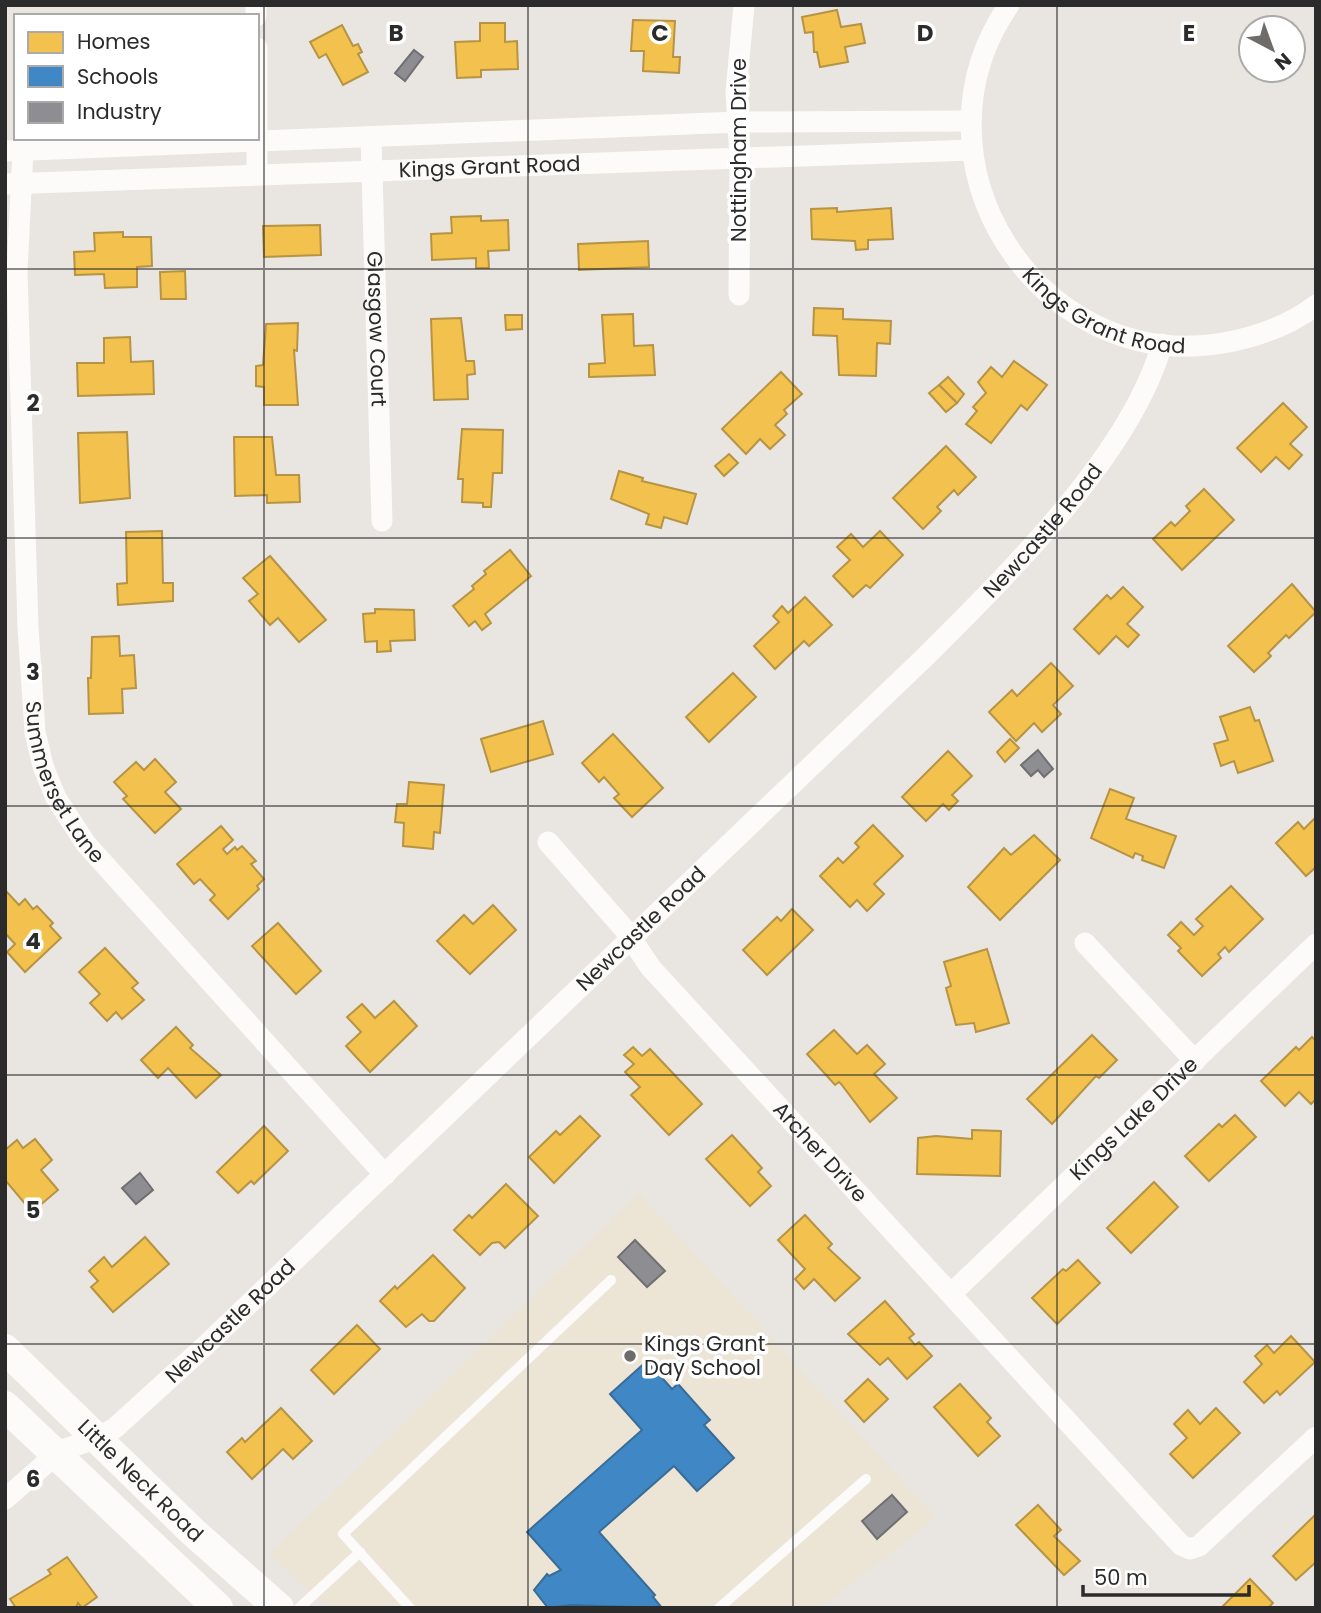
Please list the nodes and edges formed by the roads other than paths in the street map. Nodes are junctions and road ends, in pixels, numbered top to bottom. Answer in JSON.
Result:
{"nodes":[{"id":1,"x":744,"y":5,"type":"edge"},
{"id":2,"x":1009,"y":5,"type":"edge"},
{"id":3,"x":971,"y":121,"type":"junction"},
{"id":4,"x":739,"y":122,"type":"junction"},
{"id":5,"x":370,"y":137,"type":"junction"},
{"id":6,"x":259,"y":139,"type":"edge"},
{"id":7,"x":238,"y":140,"type":"edge"},
{"id":8,"x":258,"y":140,"type":"edge"},
{"id":9,"x":972,"y":150,"type":"junction"},
{"id":10,"x":14,"y":151,"type":"edge"},
{"id":11,"x":740,"y":158,"type":"junction"},
{"id":12,"x":372,"y":172,"type":"junction"},
{"id":13,"x":257,"y":174,"type":"junction"},
{"id":14,"x":14,"y":183,"type":"edge"},
{"id":15,"x":739,"y":295,"type":"dead end"},
{"id":16,"x":1316,"y":305,"type":"edge"},
{"id":17,"x":1162,"y":344,"type":"junction"},
{"id":18,"x":382,"y":521,"type":"dead end"},
{"id":19,"x":548,"y":842,"type":"dead end"},
{"id":20,"x":632,"y":939,"type":"junction"},
{"id":21,"x":1085,"y":943,"type":"dead end"},
{"id":22,"x":1316,"y":944,"type":"edge"},
{"id":23,"x":1195,"y":1061,"type":"junction"},
{"id":24,"x":385,"y":1175,"type":"junction"},
{"id":25,"x":611,"y":1280,"type":"dead end"},
{"id":26,"x":952,"y":1293,"type":"junction"},
{"id":27,"x":5,"y":1349,"type":"edge"},
{"id":28,"x":5,"y":1406,"type":"edge"},
{"id":29,"x":1316,"y":1437,"type":"edge"},
{"id":30,"x":97,"y":1438,"type":"junction"},
{"id":31,"x":55,"y":1455,"type":"junction"},
{"id":32,"x":866,"y":1479,"type":"dead end"},
{"id":33,"x":5,"y":1499,"type":"edge"},
{"id":34,"x":360,"y":1552,"type":"junction"},
{"id":35,"x":218,"y":1608,"type":"edge"},
{"id":36,"x":279,"y":1608,"type":"edge"},
{"id":37,"x":299,"y":1608,"type":"edge"},
{"id":38,"x":410,"y":1608,"type":"edge"},
{"id":39,"x":719,"y":1608,"type":"edge"}],
"edges":[{"from":1,"to":4,"type":"street","name":"Nottingham Drive"},
{"from":2,"to":3,"type":"street","name":"Kings Grant Road"},
{"from":3,"to":4,"type":"street","name":"Kings Grant Road"},
{"from":3,"to":9,"type":"street","name":"Kings Grant Road"},
{"from":4,"to":5,"type":"street","name":"Kings Grant Road"},
{"from":4,"to":11,"type":"street","name":"Nottingham Drive"},
{"from":5,"to":6,"type":"street","name":"Kings Grant Road"},
{"from":5,"to":12,"type":"street","name":"Glasgow Court"},
{"from":7,"to":10,"type":"street","name":"Kings Grant Road"},
{"from":8,"to":13,"type":"street"},
{"from":9,"to":11,"type":"street","name":"Kings Grant Road"},
{"from":9,"to":17,"type":"street","name":"Kings Grant Road"},
{"from":10,"to":14,"type":"street","name":"Summerset Lane"},
{"from":11,"to":12,"type":"street","name":"Kings Grant Road"},
{"from":11,"to":15,"type":"street","name":"Nottingham Drive"},
{"from":12,"to":13,"type":"street","name":"Kings Grant Road"},
{"from":12,"to":18,"type":"street","name":"Glasgow Court"},
{"from":13,"to":14,"type":"street","name":"Kings Grant Road"},
{"from":14,"to":24,"type":"street","name":"Summerset Lane"},
{"from":16,"to":17,"type":"street","name":"Kings Grant Road"},
{"from":17,"to":20,"type":"street","name":"Newcastle Road"},
{"from":19,"to":20,"type":"street","name":"Archer Drive"},
{"from":20,"to":24,"type":"street","name":"Newcastle Road"},
{"from":20,"to":26,"type":"street","name":"Archer Drive"},
{"from":21,"to":23,"type":"street"},
{"from":22,"to":23,"type":"street","name":"Kings Lake Drive"},
{"from":23,"to":26,"type":"street","name":"Kings Lake Drive"},
{"from":24,"to":30,"type":"street","name":"Newcastle Road"},
{"from":25,"to":34,"type":"lane"},
{"from":26,"to":29,"type":"street","name":"Archer Drive"},
{"from":27,"to":30,"type":"street","name":"Little Neck Road"},
{"from":28,"to":31,"type":"street","name":"Little Neck Road"},
{"from":30,"to":31,"type":"street","name":"Newcastle Road"},
{"from":30,"to":36,"type":"street","name":"Little Neck Road"},
{"from":31,"to":33,"type":"street","name":"Newcastle Road"},
{"from":31,"to":35,"type":"street","name":"Little Neck Road"},
{"from":32,"to":39,"type":"lane"},
{"from":34,"to":37,"type":"lane"},
{"from":34,"to":38,"type":"lane"}]}
